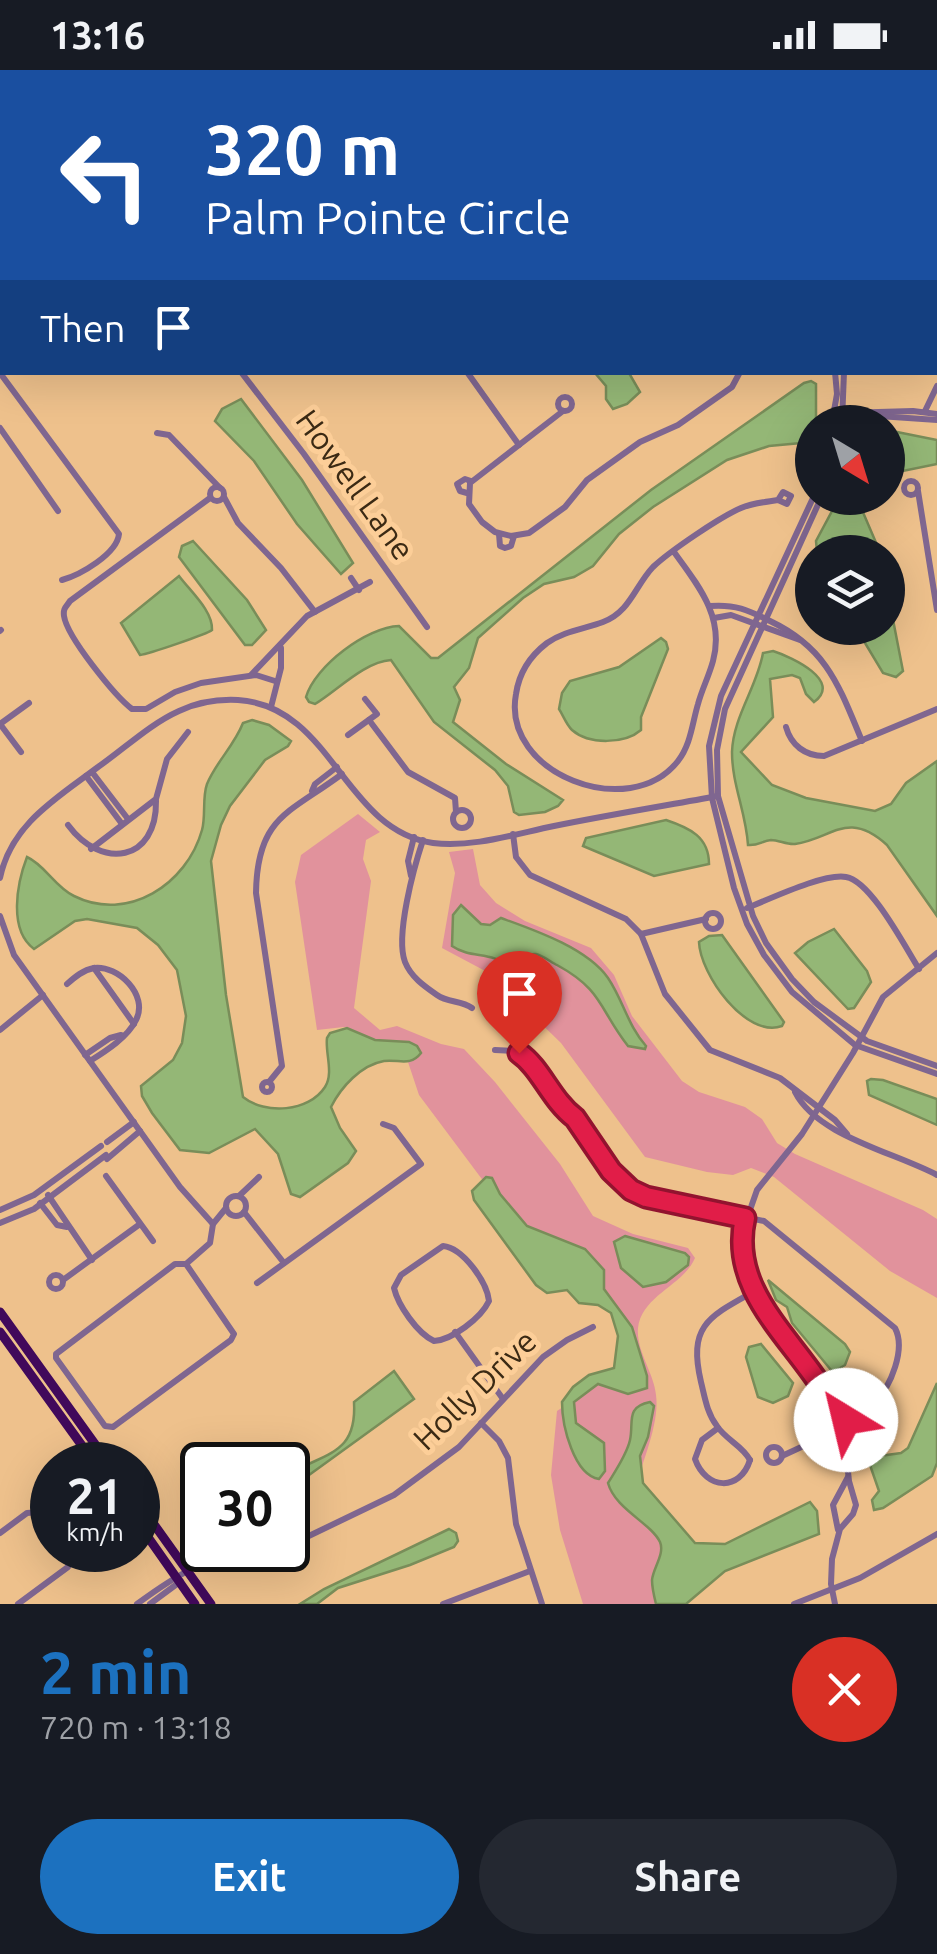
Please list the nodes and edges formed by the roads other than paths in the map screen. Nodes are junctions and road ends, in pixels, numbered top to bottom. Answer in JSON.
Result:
{"nodes":[{"id":1,"x":1,"y":375,"type":"edge"},
{"id":2,"x":243,"y":375,"type":"edge"},
{"id":3,"x":469,"y":375,"type":"edge"},
{"id":4,"x":738,"y":375,"type":"edge"},
{"id":5,"x":835,"y":375,"type":"edge"},
{"id":6,"x":844,"y":375,"type":"edge"},
{"id":7,"x":937,"y":386,"type":"edge"},
{"id":8,"x":838,"y":405,"type":"edge"},
{"id":9,"x":840,"y":405,"type":"edge"},
{"id":10,"x":564,"y":410,"type":"dead end"},
{"id":11,"x":905,"y":411,"type":"edge"},
{"id":12,"x":925,"y":411,"type":"junction"},
{"id":13,"x":905,"y":417,"type":"edge"},
{"id":14,"x":937,"y":417,"type":"edge"},
{"id":15,"x":0,"y":428,"type":"edge"},
{"id":16,"x":157,"y":433,"type":"dead end"},
{"id":17,"x":519,"y":445,"type":"junction"},
{"id":18,"x":220,"y":488,"type":"junction"},
{"id":19,"x":918,"y":491,"type":"dead end"},
{"id":20,"x":224,"y":497,"type":"junction"},
{"id":21,"x":210,"y":498,"type":"junction"},
{"id":22,"x":778,"y":500,"type":"dead end"},
{"id":23,"x":58,"y":511,"type":"dead end"},
{"id":24,"x":806,"y":515,"type":"edge"},
{"id":25,"x":814,"y":515,"type":"edge"},
{"id":26,"x":499,"y":534,"type":"junction"},
{"id":27,"x":514,"y":536,"type":"junction"},
{"id":28,"x":674,"y":552,"type":"junction"},
{"id":29,"x":351,"y":578,"type":"dead end"},
{"id":30,"x":62,"y":580,"type":"dead end"},
{"id":31,"x":370,"y":582,"type":"dead end"},
{"id":32,"x":359,"y":590,"type":"junction"},
{"id":33,"x":710,"y":606,"type":"junction"},
{"id":34,"x":937,"y":610,"type":"edge"},
{"id":35,"x":315,"y":612,"type":"junction"},
{"id":36,"x":714,"y":618,"type":"junction"},
{"id":37,"x":761,"y":621,"type":"junction"},
{"id":38,"x":428,"y":628,"type":"dead end"},
{"id":39,"x":283,"y":642,"type":"junction"},
{"id":40,"x":251,"y":676,"type":"junction"},
{"id":41,"x":275,"y":681,"type":"junction"},
{"id":42,"x":365,"y":698,"type":"dead end"},
{"id":43,"x":29,"y":703,"type":"dead end"},
{"id":44,"x":271,"y":707,"type":"junction"},
{"id":45,"x":937,"y":709,"type":"edge"},
{"id":46,"x":369,"y":720,"type":"junction"},
{"id":47,"x":0,"y":724,"type":"edge"},
{"id":48,"x":786,"y":726,"type":"dead end"},
{"id":49,"x":188,"y":732,"type":"dead end"},
{"id":50,"x":348,"y":735,"type":"dead end"},
{"id":51,"x":862,"y":741,"type":"junction"},
{"id":52,"x":20,"y":752,"type":"dead end"},
{"id":53,"x":339,"y":770,"type":"junction"},
{"id":54,"x":89,"y":774,"type":"junction"},
{"id":55,"x":715,"y":797,"type":"junction"},
{"id":56,"x":455,"y":798,"type":"junction"},
{"id":57,"x":156,"y":800,"type":"junction"},
{"id":58,"x":466,"y":810,"type":"junction"},
{"id":59,"x":456,"y":812,"type":"junction"},
{"id":60,"x":125,"y":822,"type":"junction"},
{"id":61,"x":68,"y":826,"type":"dead end"},
{"id":62,"x":463,"y":827,"type":"junction"},
{"id":63,"x":512,"y":834,"type":"junction"},
{"id":64,"x":418,"y":839,"type":"junction"},
{"id":65,"x":466,"y":842,"type":"junction"},
{"id":66,"x":91,"y":849,"type":"junction"},
{"id":67,"x":0,"y":878,"type":"edge"},
{"id":68,"x":746,"y":908,"type":"junction"},
{"id":69,"x":0,"y":916,"type":"edge"},
{"id":70,"x":706,"y":919,"type":"dead end"},
{"id":71,"x":641,"y":934,"type":"junction"},
{"id":72,"x":937,"y":953,"type":"edge"},
{"id":73,"x":94,"y":968,"type":"junction"},
{"id":74,"x":919,"y":969,"type":"junction"},
{"id":75,"x":67,"y":984,"type":"dead end"},
{"id":76,"x":43,"y":995,"type":"junction"},
{"id":77,"x":472,"y":1008,"type":"dead end"},
{"id":78,"x":134,"y":1024,"type":"junction"},
{"id":79,"x":0,"y":1030,"type":"edge"},
{"id":80,"x":860,"y":1036,"type":"junction"},
{"id":81,"x":855,"y":1045,"type":"junction"},
{"id":82,"x":496,"y":1050,"type":"dead end"},
{"id":83,"x":87,"y":1058,"type":"junction"},
{"id":84,"x":937,"y":1070,"type":"edge"},
{"id":85,"x":269,"y":1082,"type":"dead end"},
{"id":86,"x":794,"y":1090,"type":"junction"},
{"id":87,"x":819,"y":1107,"type":"junction"},
{"id":88,"x":126,"y":1112,"type":"junction"},
{"id":89,"x":813,"y":1116,"type":"junction"},
{"id":90,"x":134,"y":1122,"type":"junction"},
{"id":91,"x":383,"y":1124,"type":"dead end"},
{"id":92,"x":124,"y":1129,"type":"junction"},
{"id":93,"x":140,"y":1132,"type":"junction"},
{"id":94,"x":847,"y":1134,"type":"junction"},
{"id":95,"x":128,"y":1141,"type":"junction"},
{"id":96,"x":90,"y":1154,"type":"junction"},
{"id":97,"x":96,"y":1164,"type":"junction"},
{"id":98,"x":937,"y":1174,"type":"edge"},
{"id":99,"x":106,"y":1176,"type":"dead end"},
{"id":100,"x":260,"y":1177,"type":"dead end"},
{"id":101,"x":44,"y":1188,"type":"junction"},
{"id":102,"x":34,"y":1195,"type":"junction"},
{"id":103,"x":239,"y":1196,"type":"junction"},
{"id":104,"x":50,"y":1198,"type":"junction"},
{"id":105,"x":41,"y":1204,"type":"junction"},
{"id":106,"x":226,"y":1208,"type":"junction"},
{"id":107,"x":0,"y":1210,"type":"edge"},
{"id":108,"x":244,"y":1212,"type":"junction"},
{"id":109,"x":233,"y":1215,"type":"junction"},
{"id":110,"x":745,"y":1218,"type":"junction"},
{"id":111,"x":0,"y":1223,"type":"edge"},
{"id":112,"x":140,"y":1224,"type":"junction"},
{"id":113,"x":213,"y":1224,"type":"junction"},
{"id":114,"x":67,"y":1227,"type":"junction"},
{"id":115,"x":153,"y":1241,"type":"dead end"},
{"id":116,"x":92,"y":1260,"type":"junction"},
{"id":117,"x":284,"y":1263,"type":"junction"},
{"id":118,"x":186,"y":1264,"type":"junction"},
{"id":119,"x":63,"y":1280,"type":"dead end"},
{"id":120,"x":257,"y":1282,"type":"dead end"},
{"id":121,"x":754,"y":1292,"type":"junction"},
{"id":122,"x":0,"y":1312,"type":"edge"},
{"id":123,"x":592,"y":1327,"type":"dead end"},
{"id":124,"x":0,"y":1332,"type":"edge"},
{"id":125,"x":455,"y":1332,"type":"junction"},
{"id":126,"x":503,"y":1399,"type":"junction"},
{"id":127,"x":840,"y":1422,"type":"junction"},
{"id":128,"x":481,"y":1423,"type":"junction"},
{"id":129,"x":718,"y":1428,"type":"junction"},
{"id":130,"x":825,"y":1436,"type":"dead end"},
{"id":131,"x":79,"y":1442,"type":"edge"},
{"id":132,"x":93,"y":1442,"type":"edge"},
{"id":133,"x":750,"y":1460,"type":"junction"},
{"id":134,"x":848,"y":1476,"type":"junction"},
{"id":135,"x":30,"y":1513,"type":"edge"},
{"id":136,"x":0,"y":1532,"type":"edge"},
{"id":137,"x":160,"y":1533,"type":"edge"},
{"id":138,"x":937,"y":1534,"type":"edge"},
{"id":139,"x":310,"y":1535,"type":"edge"},
{"id":140,"x":838,"y":1538,"type":"junction"},
{"id":141,"x":160,"y":1555,"type":"edge"},
{"id":142,"x":180,"y":1561,"type":"edge"},
{"id":143,"x":530,"y":1571,"type":"junction"},
{"id":144,"x":63,"y":1572,"type":"edge"},
{"id":145,"x":188,"y":1572,"type":"joint"},
{"id":146,"x":177,"y":1580,"type":"junction"},
{"id":147,"x":832,"y":1591,"type":"junction"},
{"id":148,"x":18,"y":1604,"type":"edge"},
{"id":149,"x":137,"y":1604,"type":"edge"},
{"id":150,"x":150,"y":1604,"type":"edge"},
{"id":151,"x":195,"y":1604,"type":"edge"},
{"id":152,"x":211,"y":1604,"type":"edge"},
{"id":153,"x":444,"y":1604,"type":"edge"},
{"id":154,"x":542,"y":1604,"type":"edge"},
{"id":155,"x":794,"y":1604,"type":"edge"},
{"id":156,"x":835,"y":1604,"type":"edge"}],
"edges":[{"from":1,"to":30,"type":"street"},
{"from":2,"to":38,"type":"street","name":"Howell Lane"},
{"from":3,"to":17,"type":"street"},
{"from":4,"to":27,"type":"street"},
{"from":5,"to":8,"type":"street"},
{"from":6,"to":9,"type":"street"},
{"from":7,"to":12,"type":"street"},
{"from":10,"to":17,"type":"street"},
{"from":11,"to":12,"type":"street"},
{"from":12,"to":14,"type":"street"},
{"from":13,"to":14,"type":"street"},
{"from":15,"to":23,"type":"street"},
{"from":16,"to":18,"type":"street"},
{"from":17,"to":26,"type":"street"},
{"from":18,"to":20,"type":"street"},
{"from":18,"to":21,"type":"street"},
{"from":19,"to":34,"type":"street"},
{"from":20,"to":21,"type":"street"},
{"from":20,"to":35,"type":"street"},
{"from":21,"to":40,"type":"street"},
{"from":22,"to":28,"type":"street"},
{"from":24,"to":37,"type":"street"},
{"from":25,"to":37,"type":"street"},
{"from":26,"to":27,"type":"street"},
{"from":26,"to":27,"type":"street"},
{"from":28,"to":33,"type":"street"},
{"from":28,"to":36,"type":"street"},
{"from":29,"to":32,"type":"street"},
{"from":31,"to":32,"type":"street"},
{"from":32,"to":35,"type":"street"},
{"from":33,"to":36,"type":"street"},
{"from":33,"to":37,"type":"street"},
{"from":35,"to":39,"type":"street"},
{"from":36,"to":37,"type":"street"},
{"from":37,"to":51,"type":"street"},
{"from":37,"to":55,"type":"street"},
{"from":39,"to":40,"type":"street"},
{"from":39,"to":41,"type":"street"},
{"from":40,"to":41,"type":"street"},
{"from":41,"to":44,"type":"street"},
{"from":42,"to":46,"type":"street"},
{"from":43,"to":47,"type":"street"},
{"from":44,"to":53,"type":"street"},
{"from":44,"to":54,"type":"street"},
{"from":45,"to":51,"type":"street"},
{"from":46,"to":50,"type":"street"},
{"from":46,"to":56,"type":"street"},
{"from":47,"to":52,"type":"street"},
{"from":48,"to":51,"type":"street"},
{"from":49,"to":57,"type":"street"},
{"from":53,"to":64,"type":"street"},
{"from":53,"to":85,"type":"street"},
{"from":54,"to":60,"type":"street"},
{"from":54,"to":67,"type":"street"},
{"from":55,"to":63,"type":"street"},
{"from":55,"to":68,"type":"street"},
{"from":56,"to":58,"type":"street"},
{"from":56,"to":59,"type":"street"},
{"from":57,"to":60,"type":"street"},
{"from":57,"to":66,"type":"street"},
{"from":58,"to":59,"type":"street"},
{"from":58,"to":62,"type":"street"},
{"from":59,"to":62,"type":"street"},
{"from":60,"to":66,"type":"street"},
{"from":61,"to":66,"type":"street"},
{"from":62,"to":65,"type":"street"},
{"from":63,"to":65,"type":"street"},
{"from":63,"to":71,"type":"street"},
{"from":64,"to":65,"type":"street"},
{"from":64,"to":77,"type":"street"},
{"from":68,"to":74,"type":"street"},
{"from":68,"to":80,"type":"street"},
{"from":68,"to":81,"type":"street"},
{"from":69,"to":76,"type":"street"},
{"from":70,"to":71,"type":"street"},
{"from":71,"to":86,"type":"street"},
{"from":72,"to":74,"type":"street"},
{"from":73,"to":75,"type":"street"},
{"from":73,"to":78,"type":"street"},
{"from":73,"to":78,"type":"street"},
{"from":74,"to":80,"type":"street"},
{"from":76,"to":79,"type":"street"},
{"from":76,"to":83,"type":"street"},
{"from":78,"to":83,"type":"street"},
{"from":80,"to":81,"type":"street"},
{"from":80,"to":84,"type":"street"},
{"from":81,"to":84,"type":"street"},
{"from":81,"to":87,"type":"street"},
{"from":82,"to":110,"type":"street"},
{"from":83,"to":88,"type":"street"},
{"from":86,"to":87,"type":"street"},
{"from":86,"to":89,"type":"street"},
{"from":87,"to":89,"type":"street"},
{"from":87,"to":94,"type":"street"},
{"from":88,"to":90,"type":"street"},
{"from":88,"to":92,"type":"street"},
{"from":89,"to":94,"type":"street"},
{"from":89,"to":110,"type":"street"},
{"from":90,"to":92,"type":"street"},
{"from":90,"to":93,"type":"street"},
{"from":91,"to":117,"type":"street"},
{"from":92,"to":96,"type":"street"},
{"from":93,"to":95,"type":"street"},
{"from":93,"to":113,"type":"street"},
{"from":94,"to":98,"type":"street"},
{"from":95,"to":97,"type":"street"},
{"from":95,"to":97,"type":"street"},
{"from":96,"to":97,"type":"street"},
{"from":96,"to":101,"type":"street"},
{"from":97,"to":104,"type":"street"},
{"from":99,"to":112,"type":"street"},
{"from":100,"to":103,"type":"street"},
{"from":101,"to":102,"type":"street"},
{"from":101,"to":104,"type":"street"},
{"from":102,"to":105,"type":"street"},
{"from":102,"to":107,"type":"street"},
{"from":103,"to":106,"type":"street"},
{"from":103,"to":108,"type":"street"},
{"from":104,"to":105,"type":"street"},
{"from":104,"to":114,"type":"street"},
{"from":105,"to":111,"type":"street"},
{"from":105,"to":114,"type":"street"},
{"from":106,"to":109,"type":"street"},
{"from":106,"to":113,"type":"street"},
{"from":108,"to":109,"type":"street"},
{"from":108,"to":117,"type":"street"},
{"from":109,"to":113,"type":"street"},
{"from":110,"to":121,"type":"street"},
{"from":110,"to":127,"type":"street"},
{"from":112,"to":115,"type":"street"},
{"from":112,"to":116,"type":"street"},
{"from":113,"to":118,"type":"street"},
{"from":114,"to":116,"type":"street"},
{"from":116,"to":119,"type":"street"},
{"from":117,"to":120,"type":"street"},
{"from":118,"to":118,"type":"street"},
{"from":121,"to":127,"type":"street"},
{"from":121,"to":129,"type":"street"},
{"from":122,"to":132,"type":"main road"},
{"from":123,"to":126,"type":"street","name":"Holly Drive"},
{"from":124,"to":131,"type":"main road"},
{"from":125,"to":125,"type":"street"},
{"from":125,"to":126,"type":"street"},
{"from":126,"to":128,"type":"street","name":"Holly Drive"},
{"from":127,"to":134,"type":"street"},
{"from":128,"to":139,"type":"street","name":"Holly Drive"},
{"from":128,"to":143,"type":"street"},
{"from":129,"to":133,"type":"street"},
{"from":129,"to":133,"type":"street"},
{"from":130,"to":133,"type":"street"},
{"from":134,"to":140,"type":"street"},
{"from":134,"to":140,"type":"street"},
{"from":135,"to":136,"type":"street"},
{"from":137,"to":142,"type":"main road"},
{"from":138,"to":147,"type":"street"},
{"from":140,"to":147,"type":"street"},
{"from":141,"to":146,"type":"main road"},
{"from":143,"to":153,"type":"street"},
{"from":143,"to":154,"type":"street"},
{"from":144,"to":148,"type":"street"},
{"from":145,"to":146,"type":"street"},
{"from":145,"to":152,"type":"main road"},
{"from":146,"to":149,"type":"street"},
{"from":146,"to":150,"type":"street"},
{"from":146,"to":151,"type":"main road"},
{"from":147,"to":155,"type":"street"},
{"from":147,"to":156,"type":"street"}]}
